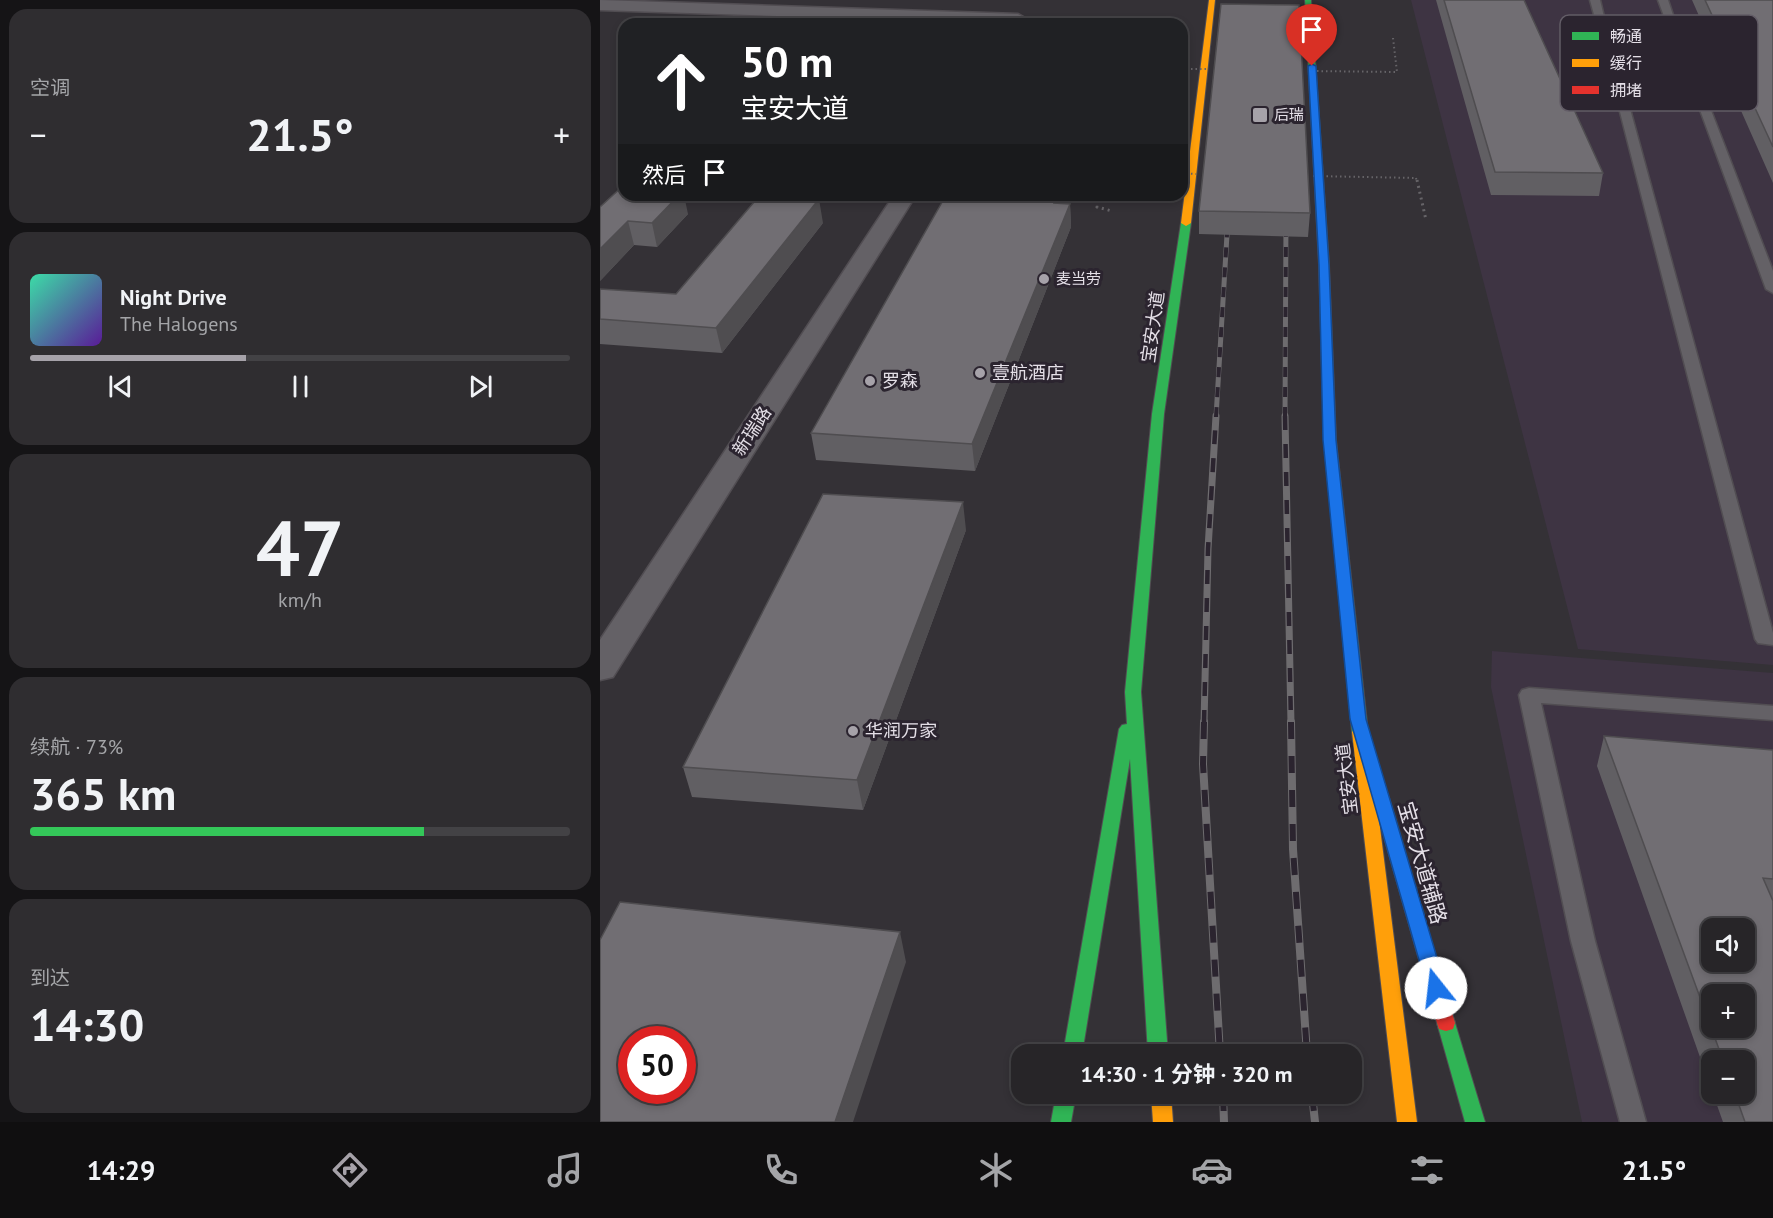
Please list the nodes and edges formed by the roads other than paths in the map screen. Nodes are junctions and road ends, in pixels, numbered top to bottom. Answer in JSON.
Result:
{"nodes":[{"id":1,"x":1030,"y":0,"type":"edge"},
{"id":2,"x":1212,"y":0,"type":"edge"},
{"id":3,"x":1308,"y":0,"type":"edge"},
{"id":4,"x":1595,"y":0,"type":"edge"},
{"id":5,"x":1663,"y":0,"type":"edge"},
{"id":6,"x":600,"y":5,"type":"edge"},
{"id":7,"x":1599,"y":15,"type":"edge"},
{"id":8,"x":1669,"y":15,"type":"edge"},
{"id":9,"x":918,"y":18,"type":"edge"},
{"id":10,"x":1019,"y":18,"type":"edge"},
{"id":11,"x":1625,"y":111,"type":"edge"},
{"id":12,"x":1706,"y":111,"type":"edge"},
{"id":13,"x":900,"y":201,"type":"edge"},
{"id":14,"x":1773,"y":289,"type":"edge"},
{"id":15,"x":1769,"y":639,"type":"edge"},
{"id":16,"x":600,"y":668,"type":"edge"},
{"id":17,"x":1133,"y":692,"type":"junction"},
{"id":18,"x":1773,"y":713,"type":"edge"},
{"id":19,"x":1358,"y":719,"type":"junction"},
{"id":20,"x":1074,"y":1044,"type":"edge"},
{"id":21,"x":1157,"y":1044,"type":"edge"},
{"id":22,"x":1064,"y":1104,"type":"edge"},
{"id":23,"x":1162,"y":1104,"type":"edge"},
{"id":24,"x":1061,"y":1122,"type":"edge"},
{"id":25,"x":1163,"y":1122,"type":"edge"},
{"id":26,"x":1407,"y":1122,"type":"edge"},
{"id":27,"x":1475,"y":1122,"type":"edge"},
{"id":28,"x":1633,"y":1122,"type":"edge"}],
"edges":[{"from":1,"to":10,"type":"street"},
{"from":2,"to":17,"type":"main road","name":"宝安大道"},
{"from":3,"to":19,"type":"main road","name":"宝安大道"},
{"from":4,"to":7,"type":"lane"},
{"from":5,"to":8,"type":"lane"},
{"from":6,"to":9,"type":"street"},
{"from":11,"to":15,"type":"lane"},
{"from":12,"to":14,"type":"lane"},
{"from":13,"to":16,"type":"street","name":"新瑞路"},
{"from":17,"to":20,"type":"main road"},
{"from":17,"to":21,"type":"main road","name":"宝安大道"},
{"from":18,"to":28,"type":"lane"},
{"from":19,"to":26,"type":"main road","name":"宝安大道"},
{"from":19,"to":27,"type":"main road","name":"宝安大道辅路"},
{"from":22,"to":24,"type":"main road"},
{"from":23,"to":25,"type":"main road"}]}
